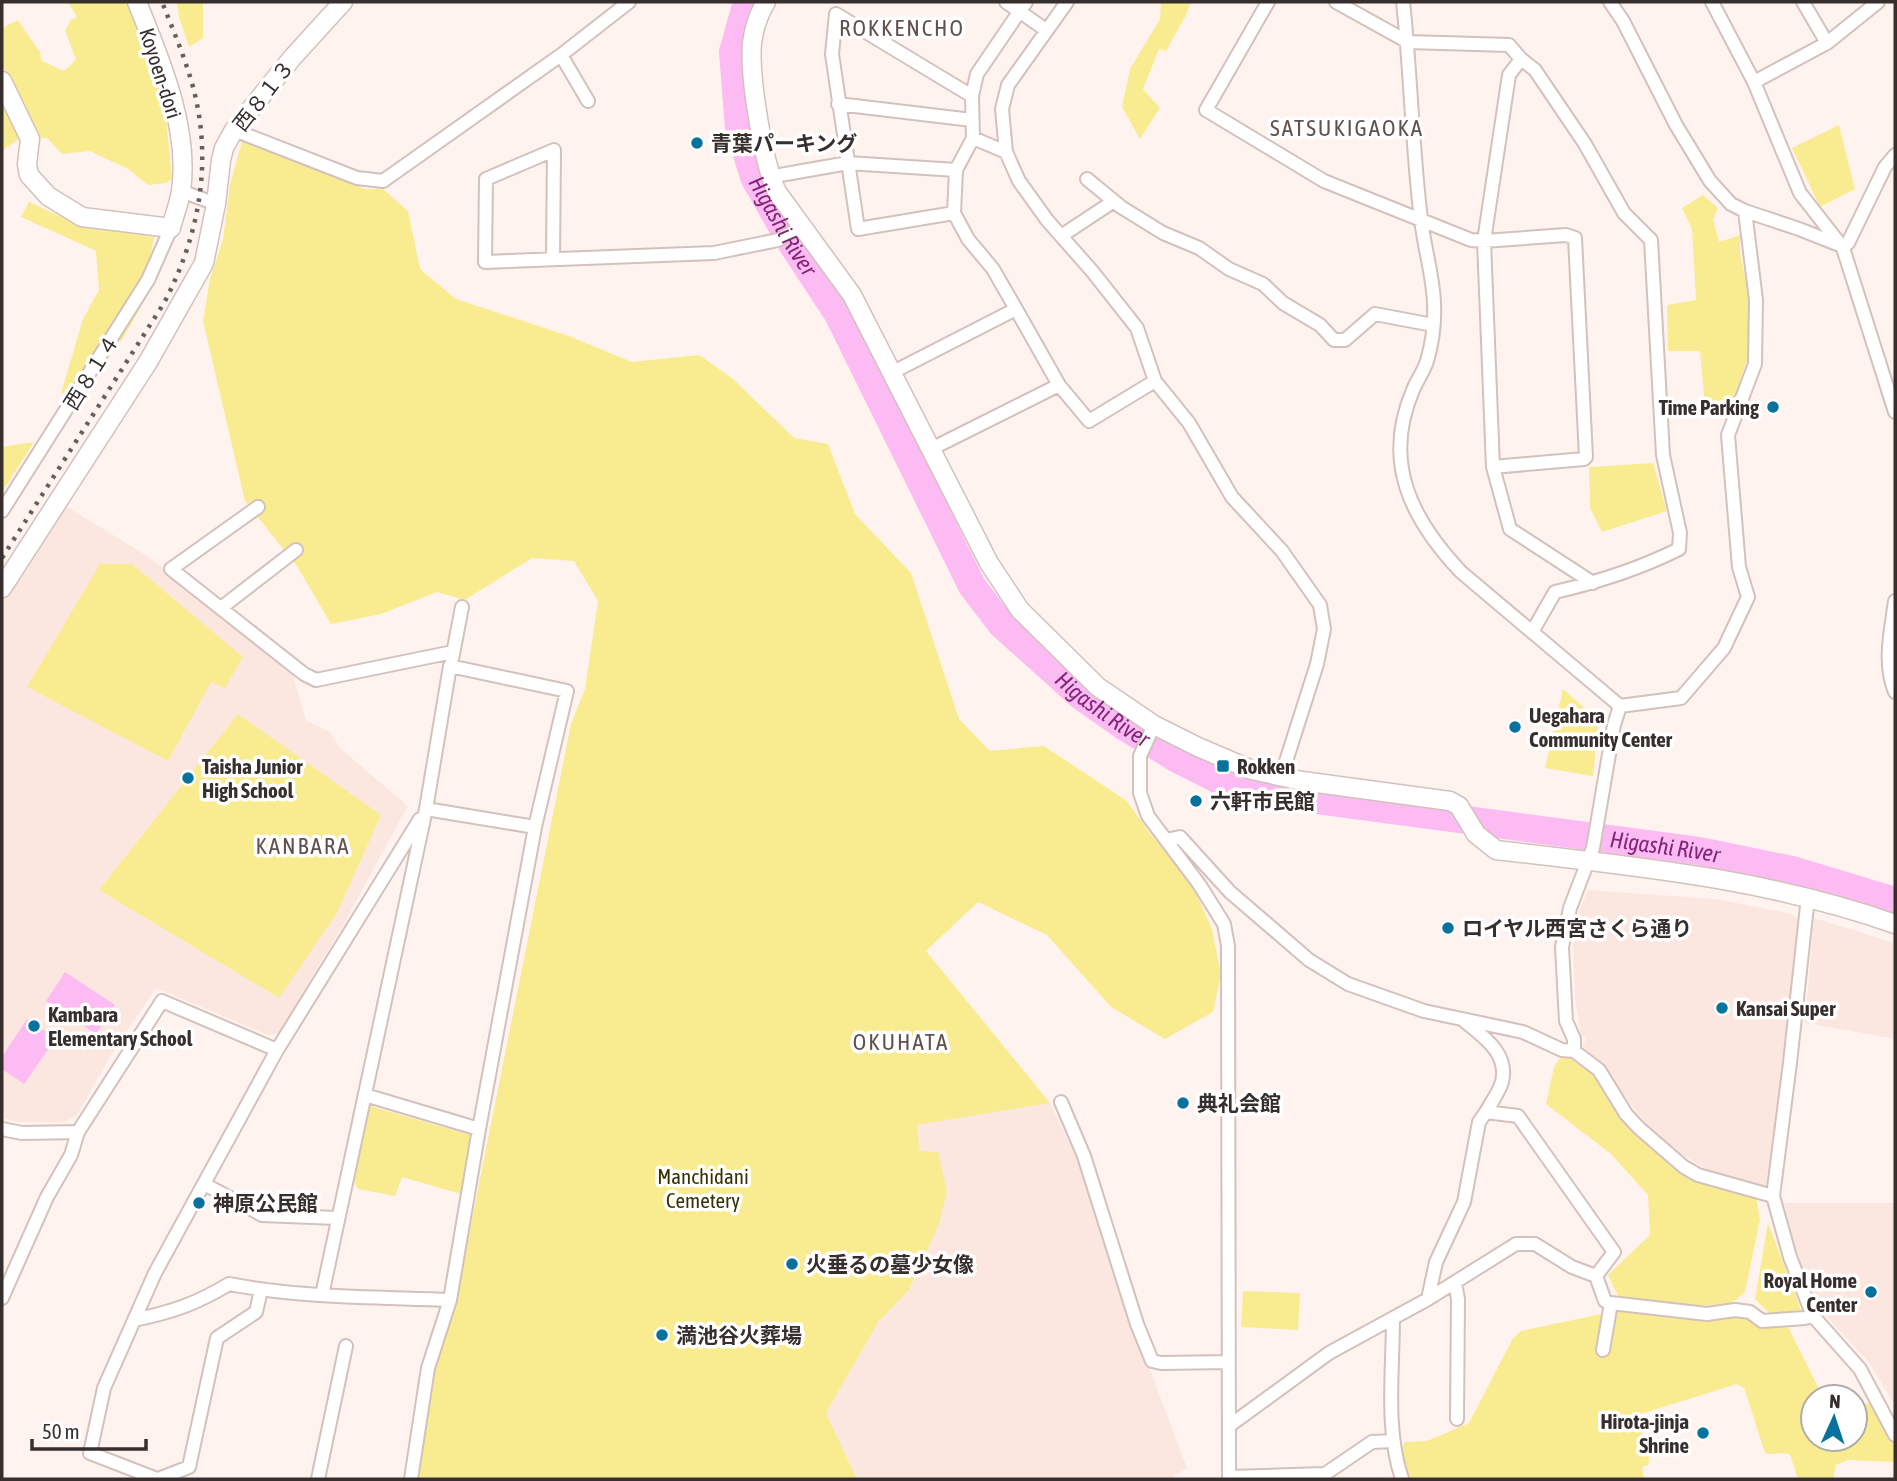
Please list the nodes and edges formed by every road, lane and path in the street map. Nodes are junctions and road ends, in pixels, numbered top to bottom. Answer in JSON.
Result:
{"nodes":[{"id":1,"x":137,"y":2,"type":"edge"},
{"id":2,"x":343,"y":2,"type":"edge"},
{"id":3,"x":629,"y":2,"type":"edge"},
{"id":4,"x":766,"y":2,"type":"edge"},
{"id":5,"x":1006,"y":2,"type":"edge"},
{"id":6,"x":1067,"y":2,"type":"edge"},
{"id":7,"x":1268,"y":2,"type":"edge"},
{"id":8,"x":1336,"y":2,"type":"edge"},
{"id":9,"x":1404,"y":2,"type":"edge"},
{"id":10,"x":1610,"y":2,"type":"edge"},
{"id":11,"x":1712,"y":2,"type":"edge"},
{"id":12,"x":1803,"y":2,"type":"edge"},
{"id":13,"x":1878,"y":2,"type":"edge"},
{"id":14,"x":1023,"y":7,"type":"edge"},
{"id":15,"x":1046,"y":30,"type":"junction"},
{"id":16,"x":1408,"y":42,"type":"junction"},
{"id":17,"x":1827,"y":43,"type":"junction"},
{"id":18,"x":561,"y":55,"type":"junction"},
{"id":19,"x":1521,"y":59,"type":"junction"},
{"id":20,"x":2,"y":81,"type":"edge"},
{"id":21,"x":1754,"y":82,"type":"junction"},
{"id":22,"x":972,"y":96,"type":"junction"},
{"id":23,"x":588,"y":101,"type":"dead end"},
{"id":24,"x":838,"y":104,"type":"junction"},
{"id":25,"x":972,"y":120,"type":"junction"},
{"id":26,"x":234,"y":130,"type":"junction"},
{"id":27,"x":973,"y":138,"type":"junction"},
{"id":28,"x":1006,"y":152,"type":"junction"},
{"id":29,"x":1895,"y":155,"type":"edge"},
{"id":30,"x":848,"y":163,"type":"junction"},
{"id":31,"x":956,"y":170,"type":"junction"},
{"id":32,"x":769,"y":177,"type":"junction"},
{"id":33,"x":1087,"y":179,"type":"dead end"},
{"id":34,"x":181,"y":191,"type":"junction"},
{"id":35,"x":1114,"y":201,"type":"junction"},
{"id":36,"x":216,"y":204,"type":"junction"},
{"id":37,"x":1745,"y":211,"type":"junction"},
{"id":38,"x":954,"y":213,"type":"junction"},
{"id":39,"x":1421,"y":219,"type":"junction"},
{"id":40,"x":802,"y":227,"type":"junction"},
{"id":41,"x":171,"y":228,"type":"junction"},
{"id":42,"x":1061,"y":236,"type":"junction"},
{"id":43,"x":1484,"y":242,"type":"junction"},
{"id":44,"x":1843,"y":248,"type":"junction"},
{"id":45,"x":553,"y":259,"type":"junction"},
{"id":46,"x":1016,"y":309,"type":"junction"},
{"id":47,"x":1433,"y":325,"type":"junction"},
{"id":48,"x":893,"y":372,"type":"junction"},
{"id":49,"x":1155,"y":381,"type":"junction"},
{"id":50,"x":1059,"y":385,"type":"junction"},
{"id":51,"x":1895,"y":411,"type":"edge"},
{"id":52,"x":931,"y":449,"type":"junction"},
{"id":53,"x":1493,"y":467,"type":"junction"},
{"id":54,"x":258,"y":507,"type":"dead end"},
{"id":55,"x":2,"y":511,"type":"edge"},
{"id":56,"x":296,"y":550,"type":"dead end"},
{"id":57,"x":1593,"y":583,"type":"junction"},
{"id":58,"x":2,"y":588,"type":"edge"},
{"id":59,"x":1895,"y":601,"type":"edge"},
{"id":60,"x":462,"y":607,"type":"dead end"},
{"id":61,"x":221,"y":608,"type":"junction"},
{"id":62,"x":1532,"y":632,"type":"junction"},
{"id":63,"x":453,"y":652,"type":"junction"},
{"id":64,"x":450,"y":666,"type":"junction"},
{"id":65,"x":1895,"y":692,"type":"edge"},
{"id":66,"x":1620,"y":706,"type":"junction"},
{"id":67,"x":1152,"y":730,"type":"junction"},
{"id":68,"x":1281,"y":777,"type":"junction"},
{"id":69,"x":426,"y":810,"type":"junction"},
{"id":70,"x":535,"y":827,"type":"junction"},
{"id":71,"x":1166,"y":840,"type":"junction"},
{"id":72,"x":1590,"y":854,"type":"junction"},
{"id":73,"x":1808,"y":897,"type":"junction"},
{"id":74,"x":1895,"y":924,"type":"edge"},
{"id":75,"x":1461,"y":1018,"type":"junction"},
{"id":76,"x":277,"y":1050,"type":"junction"},
{"id":77,"x":1574,"y":1051,"type":"junction"},
{"id":78,"x":365,"y":1095,"type":"junction"},
{"id":79,"x":1061,"y":1102,"type":"dead end"},
{"id":80,"x":1486,"y":1112,"type":"junction"},
{"id":81,"x":2,"y":1129,"type":"edge"},
{"id":82,"x":478,"y":1129,"type":"junction"},
{"id":83,"x":78,"y":1132,"type":"junction"},
{"id":84,"x":204,"y":1184,"type":"junction"},
{"id":85,"x":1773,"y":1196,"type":"junction"},
{"id":86,"x":337,"y":1218,"type":"junction"},
{"id":87,"x":1596,"y":1276,"type":"junction"},
{"id":88,"x":1455,"y":1283,"type":"junction"},
{"id":89,"x":261,"y":1290,"type":"junction"},
{"id":90,"x":322,"y":1295,"type":"junction"},
{"id":91,"x":2,"y":1298,"type":"edge"},
{"id":92,"x":1428,"y":1299,"type":"junction"},
{"id":93,"x":450,"y":1300,"type":"junction"},
{"id":94,"x":1611,"y":1303,"type":"junction"},
{"id":95,"x":1813,"y":1316,"type":"junction"},
{"id":96,"x":1393,"y":1318,"type":"junction"},
{"id":97,"x":134,"y":1320,"type":"junction"},
{"id":98,"x":346,"y":1346,"type":"dead end"},
{"id":99,"x":1603,"y":1350,"type":"dead end"},
{"id":100,"x":1228,"y":1362,"type":"junction"},
{"id":101,"x":1457,"y":1419,"type":"dead end"},
{"id":102,"x":1229,"y":1426,"type":"junction"},
{"id":103,"x":1895,"y":1435,"type":"edge"},
{"id":104,"x":1394,"y":1441,"type":"junction"},
{"id":105,"x":1229,"y":1478,"type":"edge"},
{"id":106,"x":157,"y":1479,"type":"edge"},
{"id":107,"x":318,"y":1479,"type":"edge"},
{"id":108,"x":411,"y":1479,"type":"edge"},
{"id":109,"x":1402,"y":1479,"type":"edge"}],
"edges":[{"from":1,"to":34,"type":"street","name":"Koyoen-dori"},
{"from":2,"to":26,"type":"street","name":"西８１３"},
{"from":3,"to":18,"type":"street"},
{"from":4,"to":32,"type":"street"},
{"from":5,"to":14,"type":"street"},
{"from":6,"to":15,"type":"street"},
{"from":7,"to":39,"type":"street"},
{"from":8,"to":16,"type":"street"},
{"from":9,"to":16,"type":"street"},
{"from":10,"to":37,"type":"street"},
{"from":11,"to":21,"type":"street"},
{"from":12,"to":17,"type":"street"},
{"from":13,"to":17,"type":"street"},
{"from":14,"to":15,"type":"street"},
{"from":14,"to":22,"type":"street"},
{"from":15,"to":28,"type":"street"},
{"from":16,"to":19,"type":"street"},
{"from":16,"to":39,"type":"street"},
{"from":17,"to":21,"type":"street"},
{"from":18,"to":23,"type":"street"},
{"from":18,"to":26,"type":"street"},
{"from":19,"to":43,"type":"street"},
{"from":19,"to":57,"type":"street"},
{"from":20,"to":41,"type":"street"},
{"from":21,"to":44,"type":"street"},
{"from":22,"to":24,"type":"street"},
{"from":22,"to":25,"type":"street"},
{"from":24,"to":25,"type":"street"},
{"from":24,"to":30,"type":"street"},
{"from":25,"to":27,"type":"street"},
{"from":26,"to":36,"type":"street","name":"西８１３"},
{"from":27,"to":28,"type":"street"},
{"from":27,"to":31,"type":"street"},
{"from":28,"to":42,"type":"street"},
{"from":29,"to":44,"type":"street"},
{"from":30,"to":31,"type":"street"},
{"from":30,"to":32,"type":"street"},
{"from":30,"to":38,"type":"street"},
{"from":31,"to":38,"type":"street"},
{"from":32,"to":40,"type":"street"},
{"from":33,"to":35,"type":"street"},
{"from":34,"to":36,"type":"street"},
{"from":34,"to":41,"type":"street","name":"Koyoen-dori"},
{"from":35,"to":42,"type":"street"},
{"from":35,"to":47,"type":"street"},
{"from":36,"to":58,"type":"street","name":"西８１３"},
{"from":37,"to":44,"type":"street"},
{"from":37,"to":66,"type":"street"},
{"from":38,"to":46,"type":"street"},
{"from":39,"to":43,"type":"street"},
{"from":39,"to":47,"type":"street"},
{"from":40,"to":45,"type":"street"},
{"from":40,"to":48,"type":"street"},
{"from":41,"to":55,"type":"street","name":"西８１４"},
{"from":42,"to":49,"type":"street"},
{"from":43,"to":53,"type":"street"},
{"from":43,"to":53,"type":"street"},
{"from":44,"to":51,"type":"street"},
{"from":45,"to":45,"type":"street"},
{"from":46,"to":48,"type":"street"},
{"from":46,"to":50,"type":"street"},
{"from":47,"to":62,"type":"street"},
{"from":48,"to":52,"type":"street"},
{"from":49,"to":50,"type":"street"},
{"from":49,"to":68,"type":"street"},
{"from":50,"to":52,"type":"street"},
{"from":52,"to":67,"type":"street"},
{"from":53,"to":57,"type":"street"},
{"from":54,"to":61,"type":"street"},
{"from":56,"to":61,"type":"street"},
{"from":57,"to":62,"type":"street"},
{"from":59,"to":65,"type":"street"},
{"from":60,"to":63,"type":"street"},
{"from":61,"to":63,"type":"street"},
{"from":62,"to":66,"type":"street"},
{"from":63,"to":64,"type":"street"},
{"from":64,"to":69,"type":"street"},
{"from":64,"to":70,"type":"street"},
{"from":66,"to":72,"type":"street"},
{"from":67,"to":68,"type":"street"},
{"from":67,"to":71,"type":"street"},
{"from":68,"to":72,"type":"street"},
{"from":69,"to":70,"type":"street"},
{"from":69,"to":76,"type":"street"},
{"from":69,"to":78,"type":"street"},
{"from":70,"to":82,"type":"street"},
{"from":71,"to":75,"type":"street"},
{"from":71,"to":100,"type":"street"},
{"from":72,"to":73,"type":"street"},
{"from":72,"to":77,"type":"street"},
{"from":73,"to":74,"type":"street"},
{"from":73,"to":85,"type":"street"},
{"from":75,"to":77,"type":"street"},
{"from":75,"to":80,"type":"street"},
{"from":76,"to":83,"type":"street"},
{"from":76,"to":84,"type":"street"},
{"from":77,"to":85,"type":"street"},
{"from":78,"to":82,"type":"street"},
{"from":78,"to":86,"type":"street"},
{"from":79,"to":100,"type":"street"},
{"from":80,"to":87,"type":"street"},
{"from":80,"to":92,"type":"street"},
{"from":81,"to":83,"type":"street"},
{"from":82,"to":93,"type":"street"},
{"from":83,"to":91,"type":"street"},
{"from":84,"to":86,"type":"street"},
{"from":84,"to":97,"type":"street"},
{"from":85,"to":95,"type":"street"},
{"from":86,"to":90,"type":"street"},
{"from":87,"to":88,"type":"street"},
{"from":87,"to":94,"type":"street"},
{"from":88,"to":92,"type":"street"},
{"from":88,"to":101,"type":"street"},
{"from":89,"to":90,"type":"street"},
{"from":89,"to":97,"type":"street"},
{"from":89,"to":106,"type":"street"},
{"from":90,"to":93,"type":"street"},
{"from":92,"to":96,"type":"street"},
{"from":93,"to":108,"type":"street"},
{"from":94,"to":95,"type":"street"},
{"from":94,"to":99,"type":"street"},
{"from":95,"to":103,"type":"street"},
{"from":96,"to":102,"type":"street"},
{"from":96,"to":104,"type":"street"},
{"from":97,"to":106,"type":"street"},
{"from":98,"to":107,"type":"street"},
{"from":100,"to":102,"type":"street"},
{"from":102,"to":105,"type":"street"},
{"from":104,"to":105,"type":"street"},
{"from":104,"to":109,"type":"street"}]}
